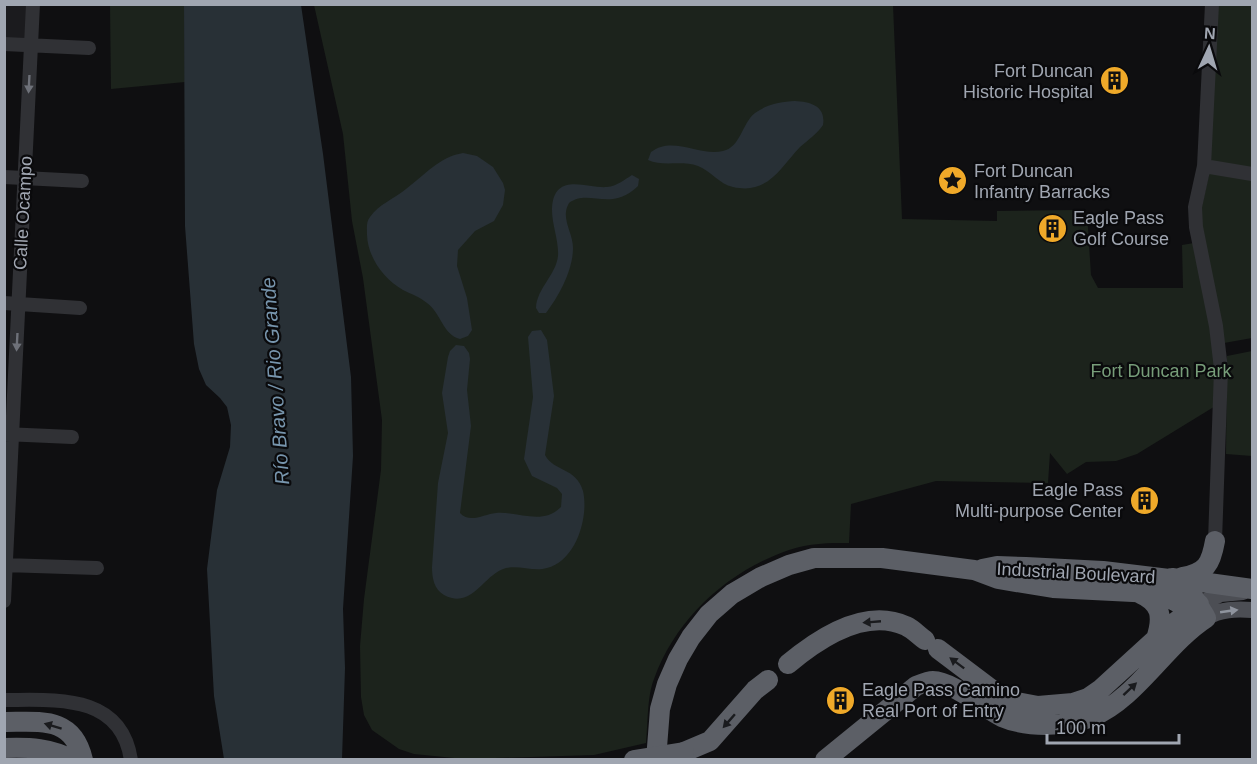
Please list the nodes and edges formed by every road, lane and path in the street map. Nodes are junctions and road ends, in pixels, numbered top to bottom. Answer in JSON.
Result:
{"nodes":[{"id":1,"x":33,"y":4,"type":"edge"},
{"id":2,"x":1212,"y":4,"type":"edge"},
{"id":3,"x":4,"y":44,"type":"edge"},
{"id":4,"x":32,"y":45,"type":"junction"},
{"id":5,"x":88,"y":48,"type":"dead end"},
{"id":6,"x":1204,"y":166,"type":"junction"},
{"id":7,"x":1252,"y":174,"type":"edge"},
{"id":8,"x":4,"y":177,"type":"edge"},
{"id":9,"x":25,"y":178,"type":"junction"},
{"id":10,"x":82,"y":181,"type":"dead end"},
{"id":11,"x":4,"y":303,"type":"edge"},
{"id":12,"x":19,"y":303,"type":"junction"},
{"id":13,"x":80,"y":308,"type":"dead end"},
{"id":14,"x":8,"y":434,"type":"edge"},
{"id":15,"x":72,"y":437,"type":"dead end"},
{"id":16,"x":1215,"y":541,"type":"junction"},
{"id":17,"x":5,"y":565,"type":"edge"},
{"id":18,"x":97,"y":568,"type":"dead end"},
{"id":19,"x":974,"y":570,"type":"junction"},
{"id":20,"x":1170,"y":578,"type":"junction"},
{"id":21,"x":1249,"y":590,"type":"edge"},
{"id":22,"x":1137,"y":592,"type":"junction"},
{"id":23,"x":4,"y":601,"type":"edge"},
{"id":24,"x":1252,"y":610,"type":"edge"},
{"id":25,"x":1198,"y":611,"type":"junction"},
{"id":26,"x":1156,"y":639,"type":"junction"},
{"id":27,"x":788,"y":664,"type":"dead end"},
{"id":28,"x":768,"y":680,"type":"dead end"},
{"id":29,"x":4,"y":700,"type":"edge"},
{"id":30,"x":1020,"y":712,"type":"junction"},
{"id":31,"x":4,"y":722,"type":"edge"},
{"id":32,"x":4,"y":748,"type":"edge"},
{"id":33,"x":73,"y":759,"type":"edge"},
{"id":34,"x":83,"y":759,"type":"edge"},
{"id":35,"x":131,"y":759,"type":"edge"},
{"id":36,"x":634,"y":759,"type":"edge"},
{"id":37,"x":656,"y":759,"type":"edge"},
{"id":38,"x":825,"y":759,"type":"edge"}],
"edges":[{"from":1,"to":4,"type":"street","name":"Calle Ocampo"},
{"from":2,"to":6,"type":"street"},
{"from":3,"to":4,"type":"street"},
{"from":4,"to":5,"type":"street"},
{"from":4,"to":9,"type":"street","name":"Calle Ocampo","one_way":true},
{"from":6,"to":7,"type":"street"},
{"from":6,"to":16,"type":"street"},
{"from":8,"to":9,"type":"street"},
{"from":9,"to":10,"type":"street"},
{"from":9,"to":12,"type":"street","name":"Calle Ocampo"},
{"from":11,"to":12,"type":"street"},
{"from":12,"to":13,"type":"street"},
{"from":12,"to":14,"type":"street","name":"Calle Ocampo","one_way":true},
{"from":14,"to":15,"type":"street"},
{"from":14,"to":17,"type":"street","name":"Calle Ocampo"},
{"from":16,"to":20,"type":"highway"},
{"from":16,"to":21,"type":"highway"},
{"from":17,"to":18,"type":"street"},
{"from":17,"to":23,"type":"street","name":"Calle Ocampo"},
{"from":19,"to":20,"type":"highway","name":"Industrial Boulevard"},
{"from":19,"to":22,"type":"highway","name":"Industrial Boulevard"},
{"from":19,"to":37,"type":"highway","name":"Industrial Boulevard"},
{"from":20,"to":21,"type":"highway"},
{"from":20,"to":25,"type":"highway","name":"Industrial Boulevard"},
{"from":21,"to":25,"type":"main road"},
{"from":22,"to":25,"type":"highway","name":"Industrial Boulevard"},
{"from":22,"to":26,"type":"highway"},
{"from":25,"to":24,"type":"main road","one_way":true},
{"from":25,"to":26,"type":"highway"},
{"from":30,"to":25,"type":"highway","one_way":true},
{"from":26,"to":30,"type":"highway"},
{"from":30,"to":27,"type":"highway","one_way":true},
{"from":28,"to":36,"type":"highway","one_way":true,"bridge":true},
{"from":29,"to":35,"type":"street"},
{"from":30,"to":38,"type":"highway"},
{"from":34,"to":31,"type":"highway","one_way":true},
{"from":32,"to":33,"type":"highway"}]}
